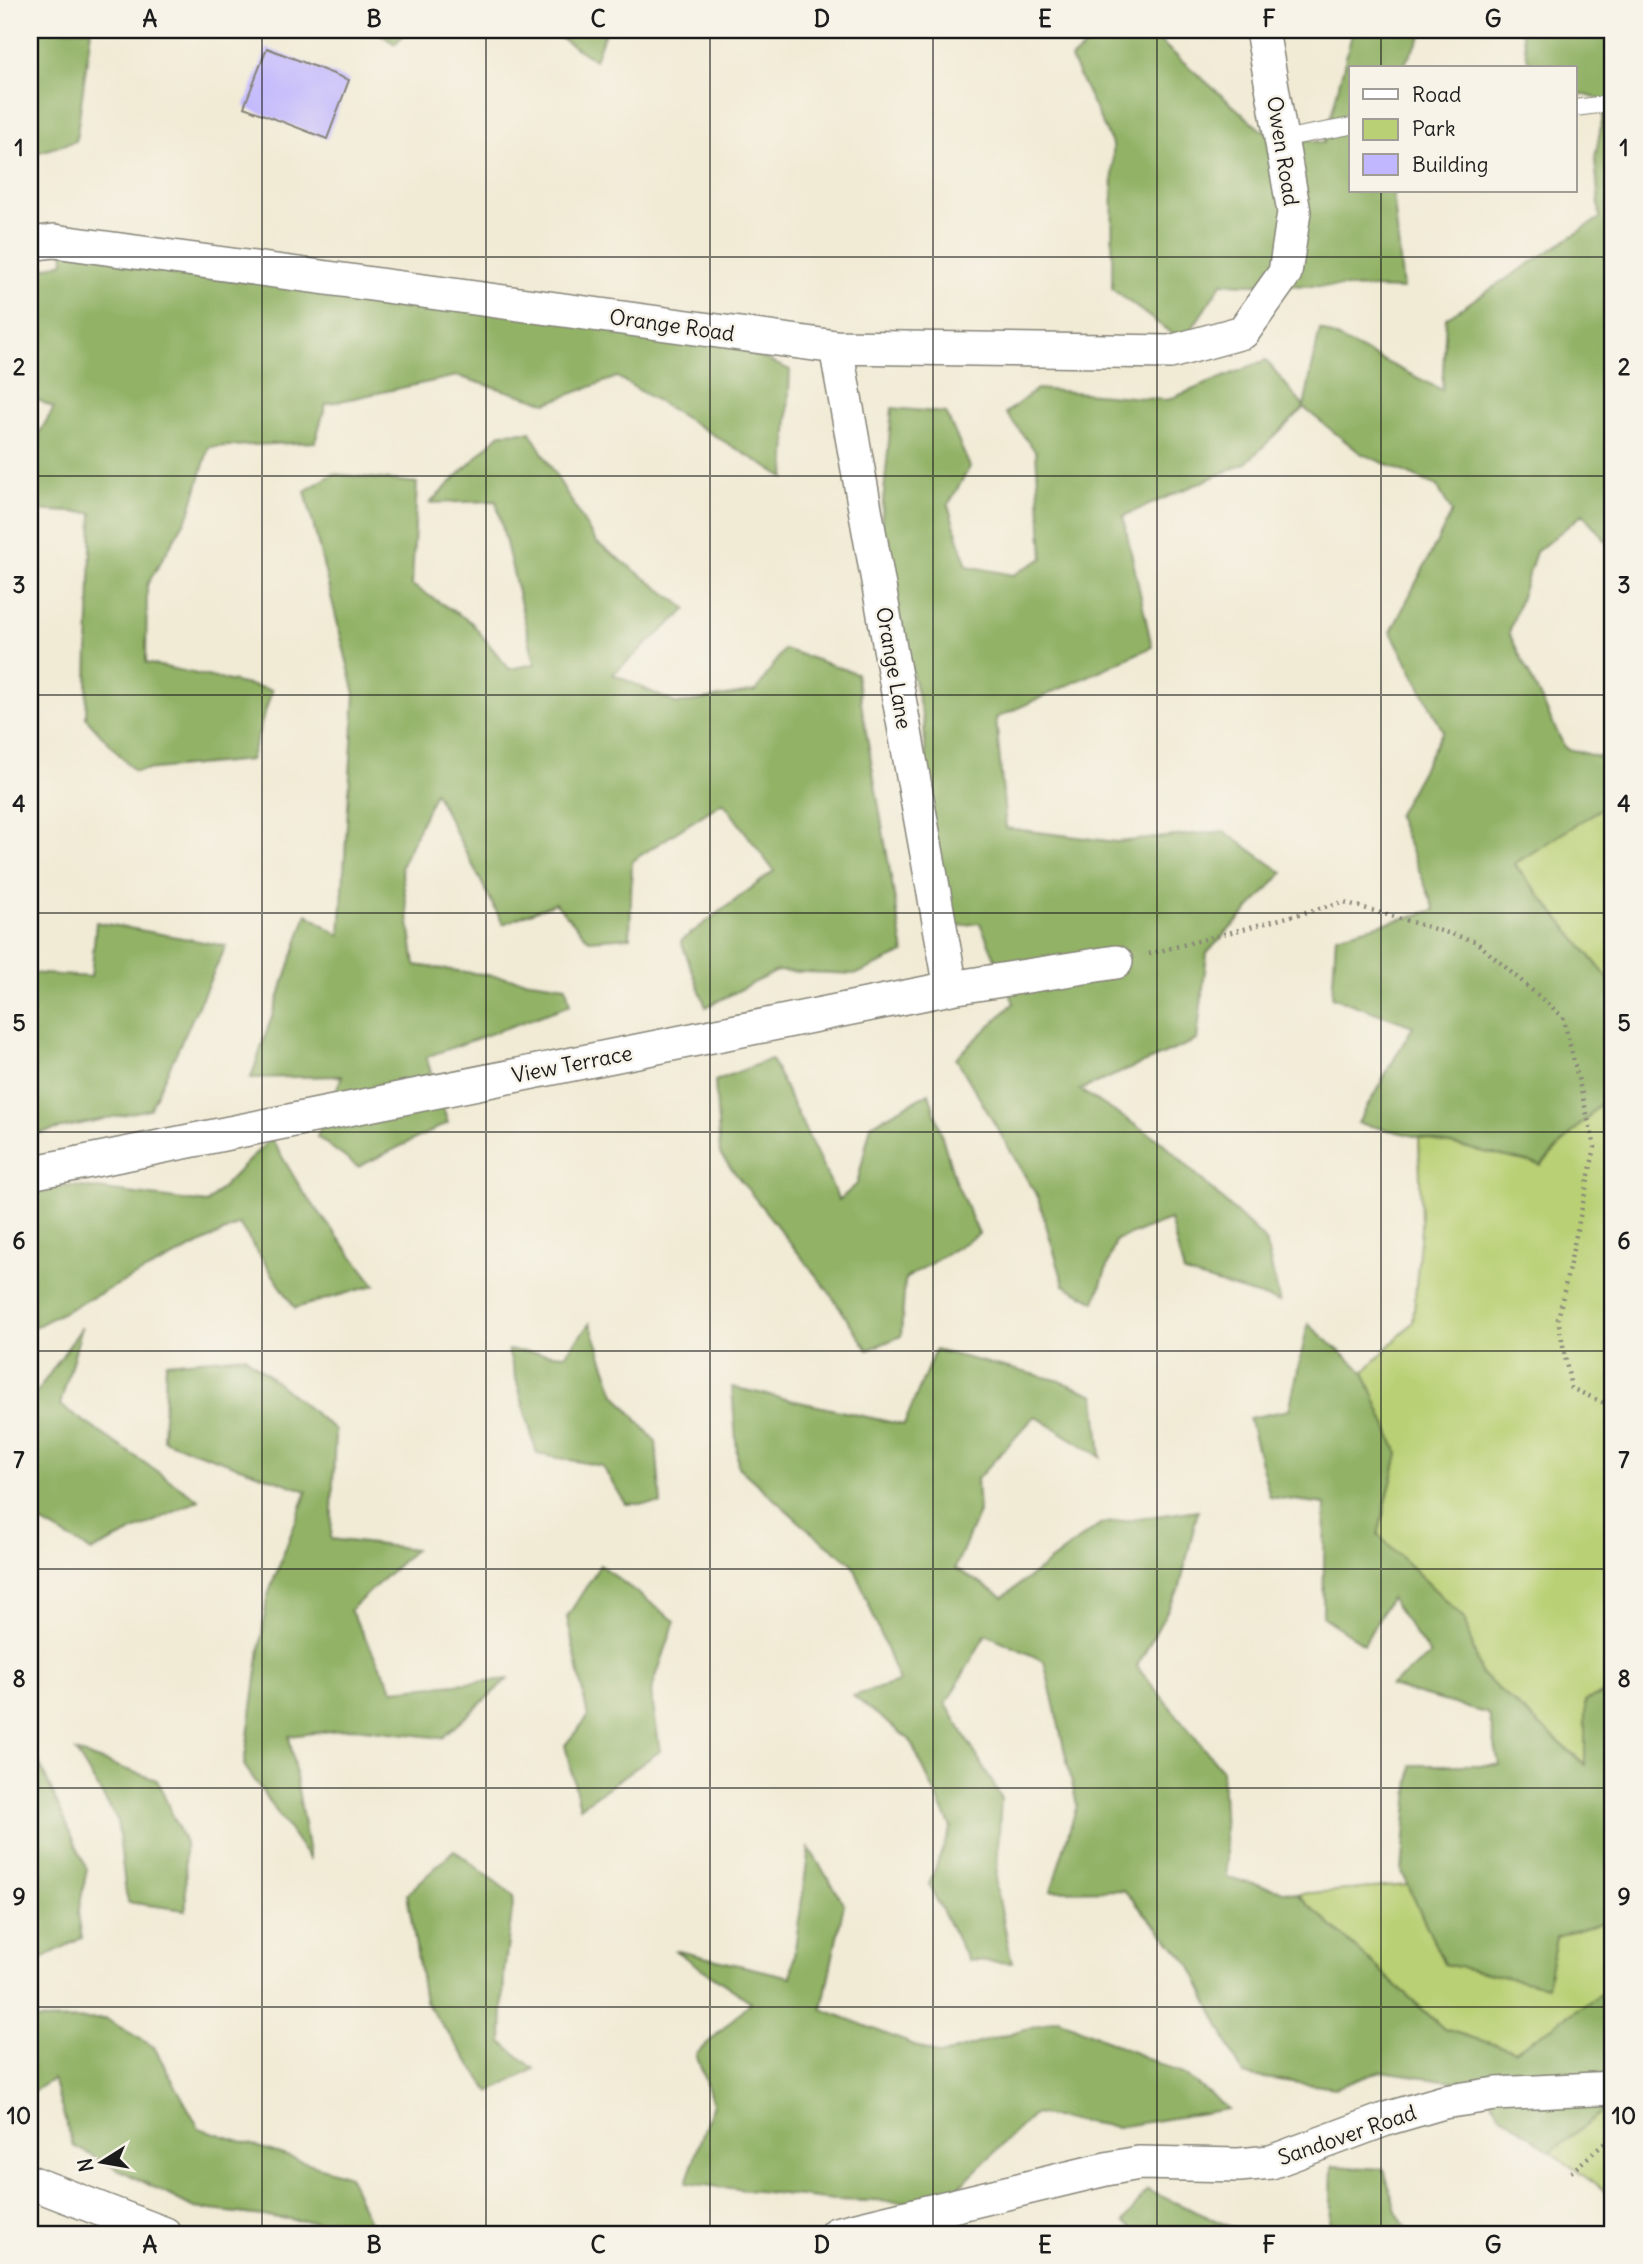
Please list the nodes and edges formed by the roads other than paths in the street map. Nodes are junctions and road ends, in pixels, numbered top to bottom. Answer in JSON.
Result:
{"nodes":[{"id":1,"x":1262,"y":30,"type":"edge"},
{"id":2,"x":1613,"y":103,"type":"edge"},
{"id":3,"x":1576,"y":108,"type":"edge"},
{"id":4,"x":1349,"y":126,"type":"edge"},
{"id":5,"x":1281,"y":139,"type":"junction"},
{"id":6,"x":30,"y":244,"type":"edge"},
{"id":7,"x":1285,"y":273,"type":"joint"},
{"id":8,"x":836,"y":347,"type":"junction"},
{"id":9,"x":1116,"y":962,"type":"road end"},
{"id":10,"x":951,"y":988,"type":"junction"},
{"id":11,"x":30,"y":1172,"type":"edge"},
{"id":12,"x":1613,"y":2088,"type":"edge"},
{"id":13,"x":30,"y":2182,"type":"edge"},
{"id":14,"x":165,"y":2234,"type":"edge"},
{"id":15,"x":836,"y":2234,"type":"edge"}],
"edges":[{"from":1,"to":5,"type":"street","name":"Owen Road"},
{"from":2,"to":3,"type":"lane"},
{"from":4,"to":5,"type":"lane"},
{"from":5,"to":7,"type":"street","name":"Owen Road"},
{"from":6,"to":8,"type":"street","name":"Orange Road"},
{"from":7,"to":8,"type":"street","name":"Orange Road"},
{"from":8,"to":10,"type":"street","name":"Orange Lane"},
{"from":9,"to":10,"type":"street","name":"View Terrace"},
{"from":10,"to":11,"type":"street","name":"View Terrace"},
{"from":12,"to":15,"type":"street","name":"Sandover Road"},
{"from":13,"to":14,"type":"street"}]}
